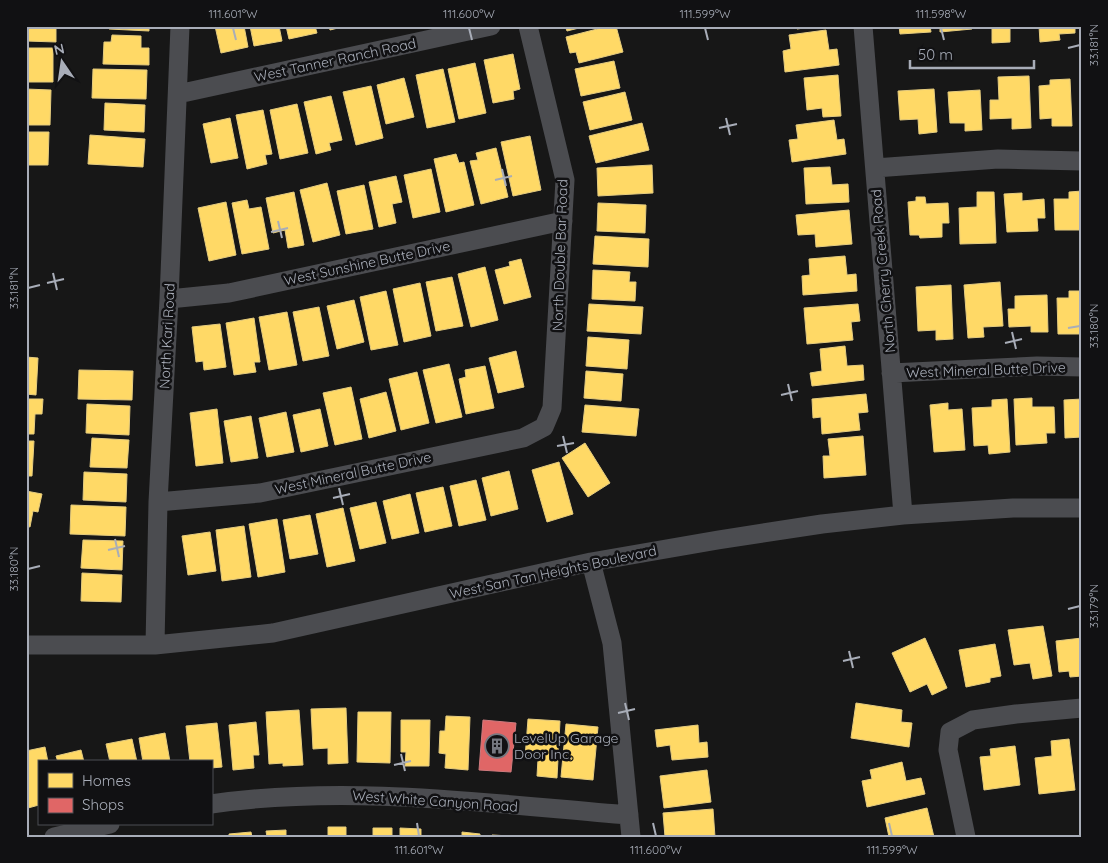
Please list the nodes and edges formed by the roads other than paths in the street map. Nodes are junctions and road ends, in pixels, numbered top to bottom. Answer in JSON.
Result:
{"nodes":[{"id":1,"x":180,"y":26,"type":"edge"},
{"id":2,"x":492,"y":26,"type":"edge"},
{"id":3,"x":528,"y":26,"type":"edge"},
{"id":4,"x":863,"y":26,"type":"edge"},
{"id":5,"x":178,"y":94,"type":"junction"},
{"id":6,"x":1082,"y":161,"type":"edge"},
{"id":7,"x":874,"y":168,"type":"junction"},
{"id":8,"x":564,"y":220,"type":"junction"},
{"id":9,"x":170,"y":299,"type":"junction"},
{"id":10,"x":1082,"y":367,"type":"edge"},
{"id":11,"x":891,"y":374,"type":"junction"},
{"id":12,"x":544,"y":427,"type":"joint"},
{"id":13,"x":158,"y":502,"type":"junction"},
{"id":14,"x":1082,"y":508,"type":"edge"},
{"id":15,"x":903,"y":516,"type":"junction"},
{"id":16,"x":591,"y":562,"type":"junction"},
{"id":17,"x":26,"y":645,"type":"edge"},
{"id":18,"x":155,"y":645,"type":"junction"},
{"id":19,"x":1082,"y":708,"type":"edge"},
{"id":20,"x":212,"y":804,"type":"edge"},
{"id":21,"x":629,"y":814,"type":"junction"},
{"id":22,"x":101,"y":826,"type":"edge"},
{"id":23,"x":54,"y":837,"type":"edge"},
{"id":24,"x":631,"y":837,"type":"edge"},
{"id":25,"x":966,"y":837,"type":"edge"}],
"edges":[{"from":1,"to":5,"type":"street","name":"North Kari Road"},
{"from":2,"to":5,"type":"street","name":"West Tanner Ranch Road"},
{"from":3,"to":8,"type":"street","name":"North Double Bar Road"},
{"from":4,"to":7,"type":"street","name":"North Cherry Creek Road"},
{"from":5,"to":9,"type":"street","name":"North Kari Road"},
{"from":6,"to":7,"type":"street"},
{"from":7,"to":11,"type":"street","name":"North Cherry Creek Road"},
{"from":8,"to":9,"type":"street","name":"West Sunshine Butte Drive"},
{"from":8,"to":12,"type":"street","name":"North Double Bar Road"},
{"from":9,"to":13,"type":"street","name":"North Kari Road"},
{"from":10,"to":11,"type":"street","name":"West Mineral Butte Drive"},
{"from":11,"to":15,"type":"street","name":"North Cherry Creek Road"},
{"from":12,"to":13,"type":"street","name":"West Mineral Butte Drive"},
{"from":13,"to":18,"type":"street","name":"North Kari Road"},
{"from":14,"to":15,"type":"street","name":"West San Tan Heights Boulevard"},
{"from":15,"to":16,"type":"street","name":"West San Tan Heights Boulevard"},
{"from":16,"to":18,"type":"street","name":"West San Tan Heights Boulevard"},
{"from":16,"to":21,"type":"street"},
{"from":17,"to":18,"type":"street","name":"West San Tan Heights Boulevard"},
{"from":19,"to":25,"type":"street"},
{"from":20,"to":21,"type":"street","name":"West White Canyon Road"},
{"from":21,"to":24,"type":"street"},
{"from":22,"to":23,"type":"street"}]}
